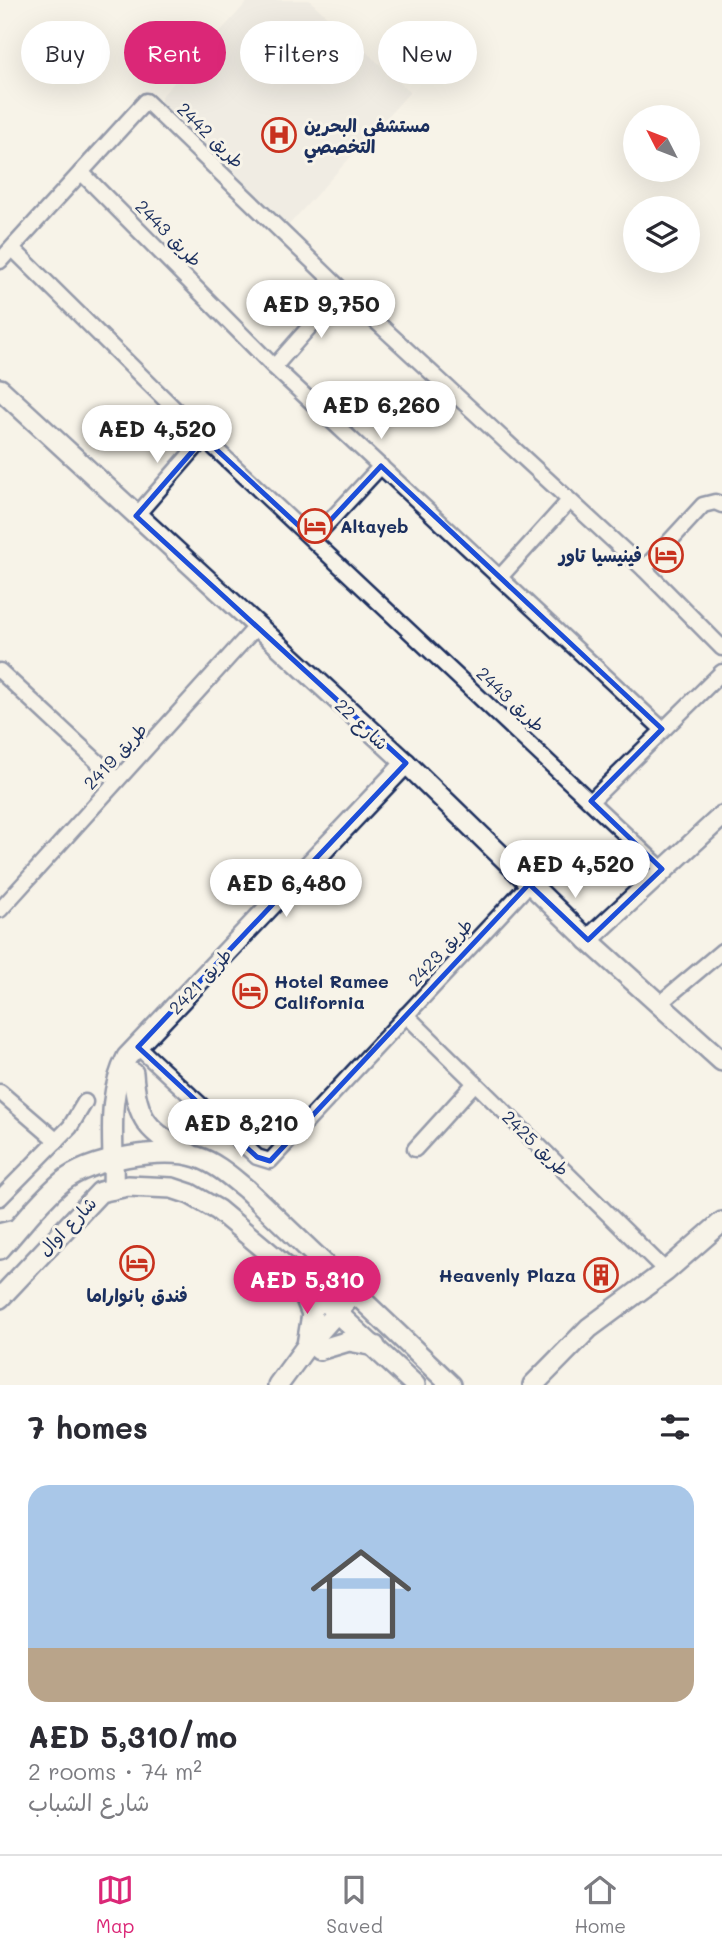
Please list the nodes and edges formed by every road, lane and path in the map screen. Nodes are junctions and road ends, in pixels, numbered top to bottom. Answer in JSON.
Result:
{"nodes":[{"id":1,"x":81,"y":172,"type":"junction"},
{"id":2,"x":13,"y":248,"type":"junction"},
{"id":3,"x":0,"y":261,"type":"edge"},
{"id":4,"x":342,"y":290,"type":"junction"},
{"id":5,"x":274,"y":367,"type":"junction"},
{"id":6,"x":0,"y":388,"type":"edge"},
{"id":7,"x":204,"y":438,"type":"junction"},
{"id":8,"x":381,"y":466,"type":"junction"},
{"id":9,"x":568,"y":502,"type":"junction"},
{"id":10,"x":722,"y":505,"type":"edge"},
{"id":11,"x":136,"y":516,"type":"junction"},
{"id":12,"x":313,"y":538,"type":"junction"},
{"id":13,"x":644,"y":569,"type":"junction"},
{"id":14,"x":501,"y":576,"type":"junction"},
{"id":15,"x":256,"y":626,"type":"junction"},
{"id":16,"x":722,"y":648,"type":"edge"},
{"id":17,"x":0,"y":671,"type":"edge"},
{"id":18,"x":722,"y":672,"type":"edge"},
{"id":19,"x":662,"y":729,"type":"junction"},
{"id":20,"x":405,"y":763,"type":"junction"},
{"id":21,"x":117,"y":780,"type":"junction"},
{"id":22,"x":592,"y":802,"type":"junction"},
{"id":23,"x":722,"y":816,"type":"edge"},
{"id":24,"x":662,"y":869,"type":"junction"},
{"id":25,"x":529,"y":884,"type":"junction"},
{"id":26,"x":0,"y":910,"type":"edge"},
{"id":27,"x":588,"y":940,"type":"junction"},
{"id":28,"x":722,"y":951,"type":"edge"},
{"id":29,"x":659,"y":1004,"type":"junction"},
{"id":30,"x":406,"y":1015,"type":"junction"},
{"id":31,"x":138,"y":1046,"type":"junction"},
{"id":32,"x":718,"y":1051,"type":"edge"},
{"id":33,"x":133,"y":1073,"type":"junction"},
{"id":34,"x":475,"y":1083,"type":"junction"},
{"id":35,"x":0,"y":1092,"type":"edge"},
{"id":36,"x":85,"y":1102,"type":"dead end"},
{"id":37,"x":111,"y":1113,"type":"junction"},
{"id":38,"x":57,"y":1141,"type":"junction"},
{"id":39,"x":415,"y":1149,"type":"dead end"},
{"id":40,"x":194,"y":1156,"type":"junction"},
{"id":41,"x":120,"y":1157,"type":"junction"},
{"id":42,"x":82,"y":1170,"type":"junction"},
{"id":43,"x":120,"y":1187,"type":"junction"},
{"id":44,"x":0,"y":1199,"type":"edge"},
{"id":45,"x":722,"y":1222,"type":"edge"},
{"id":46,"x":21,"y":1226,"type":"junction"},
{"id":47,"x":0,"y":1231,"type":"edge"},
{"id":48,"x":0,"y":1249,"type":"edge"},
{"id":49,"x":666,"y":1271,"type":"junction"},
{"id":50,"x":297,"y":1276,"type":"junction"},
{"id":51,"x":358,"y":1297,"type":"junction"},
{"id":52,"x":0,"y":1298,"type":"edge"},
{"id":53,"x":341,"y":1316,"type":"junction"},
{"id":54,"x":375,"y":1346,"type":"junction"},
{"id":55,"x":312,"y":1348,"type":"junction"},
{"id":56,"x":284,"y":1379,"type":"edge"},
{"id":57,"x":415,"y":1385,"type":"edge"},
{"id":58,"x":450,"y":1385,"type":"edge"},
{"id":59,"x":533,"y":1385,"type":"edge"}],
"edges":[{"from":1,"to":2,"type":"street","name":"طريق 2442"},
{"from":1,"to":4,"type":"street","name":"طريق 2442"},
{"from":1,"to":5,"type":"street","name":"طريق 2443"},
{"from":2,"to":3,"type":"street","name":"طريق 2442"},
{"from":2,"to":7,"type":"street","name":"طريق 2443"},
{"from":4,"to":5,"type":"street"},
{"from":4,"to":9,"type":"street","name":"طريق 2442"},
{"from":5,"to":8,"type":"street","name":"طريق 2443"},
{"from":6,"to":11,"type":"street","name":"شارع 22"},
{"from":7,"to":11,"type":"street"},
{"from":7,"to":12,"type":"street","name":"طريق 2443"},
{"from":8,"to":12,"type":"street"},
{"from":8,"to":14,"type":"street","name":"طريق 2443"},
{"from":9,"to":13,"type":"street","name":"طريق 2442"},
{"from":9,"to":14,"type":"street"},
{"from":10,"to":13,"type":"street"},
{"from":11,"to":15,"type":"street","name":"شارع 22"},
{"from":12,"to":22,"type":"street","name":"طريق 2443"},
{"from":13,"to":16,"type":"street","name":"طريق 2442"},
{"from":14,"to":19,"type":"street","name":"طريق 2443"},
{"from":15,"to":20,"type":"street","name":"شارع 22"},
{"from":15,"to":21,"type":"street","name":"طريق 2419"},
{"from":17,"to":21,"type":"street"},
{"from":18,"to":19,"type":"street"},
{"from":19,"to":22,"type":"street"},
{"from":20,"to":25,"type":"street","name":"شارع 22"},
{"from":20,"to":31,"type":"street","name":"طريق 2421"},
{"from":21,"to":26,"type":"street","name":"طريق 2419"},
{"from":22,"to":24,"type":"street","name":"طريق 2443"},
{"from":23,"to":24,"type":"street"},
{"from":24,"to":27,"type":"street"},
{"from":25,"to":27,"type":"street","name":"شارع 22"},
{"from":25,"to":30,"type":"street","name":"طريق 2423"},
{"from":27,"to":29,"type":"street","name":"شارع 22"},
{"from":28,"to":29,"type":"street"},
{"from":29,"to":32,"type":"street","name":"شارع 22"},
{"from":30,"to":31,"type":"street","name":"طريق 2423"},
{"from":30,"to":34,"type":"street","name":"طريق 2425"},
{"from":31,"to":33,"type":"street","name":"طريق 2421"},
{"from":31,"to":37,"type":"street","name":"طريق 2421"},
{"from":33,"to":40,"type":"street"},
{"from":33,"to":41,"type":"street","name":"طريق 2421"},
{"from":34,"to":39,"type":"street"},
{"from":34,"to":49,"type":"street","name":"طريق 2425"},
{"from":35,"to":38,"type":"street"},
{"from":36,"to":38,"type":"street"},
{"from":37,"to":41,"type":"street","name":"طريق 2421"},
{"from":37,"to":42,"type":"street"},
{"from":38,"to":44,"type":"street"},
{"from":40,"to":41,"type":"street","name":"شارع اوال"},
{"from":40,"to":51,"type":"street","name":"شارع اوال"},
{"from":41,"to":42,"type":"street","name":"شارع اوال"},
{"from":41,"to":43,"type":"street","name":"طريق 2421"},
{"from":42,"to":46,"type":"street","name":"شارع اوال"},
{"from":43,"to":50,"type":"street"},
{"from":43,"to":52,"type":"street","name":"شارع اوال"},
{"from":45,"to":49,"type":"street"},
{"from":46,"to":47,"type":"street"},
{"from":46,"to":48,"type":"street","name":"شارع اوال"},
{"from":49,"to":59,"type":"street"},
{"from":50,"to":53,"type":"street"},
{"from":50,"to":55,"type":"street"},
{"from":51,"to":53,"type":"street"},
{"from":51,"to":58,"type":"street","name":"شارع اوال"},
{"from":53,"to":54,"type":"street"},
{"from":53,"to":55,"type":"street"},
{"from":54,"to":55,"type":"street"},
{"from":54,"to":57,"type":"street"},
{"from":55,"to":56,"type":"street"}]}
